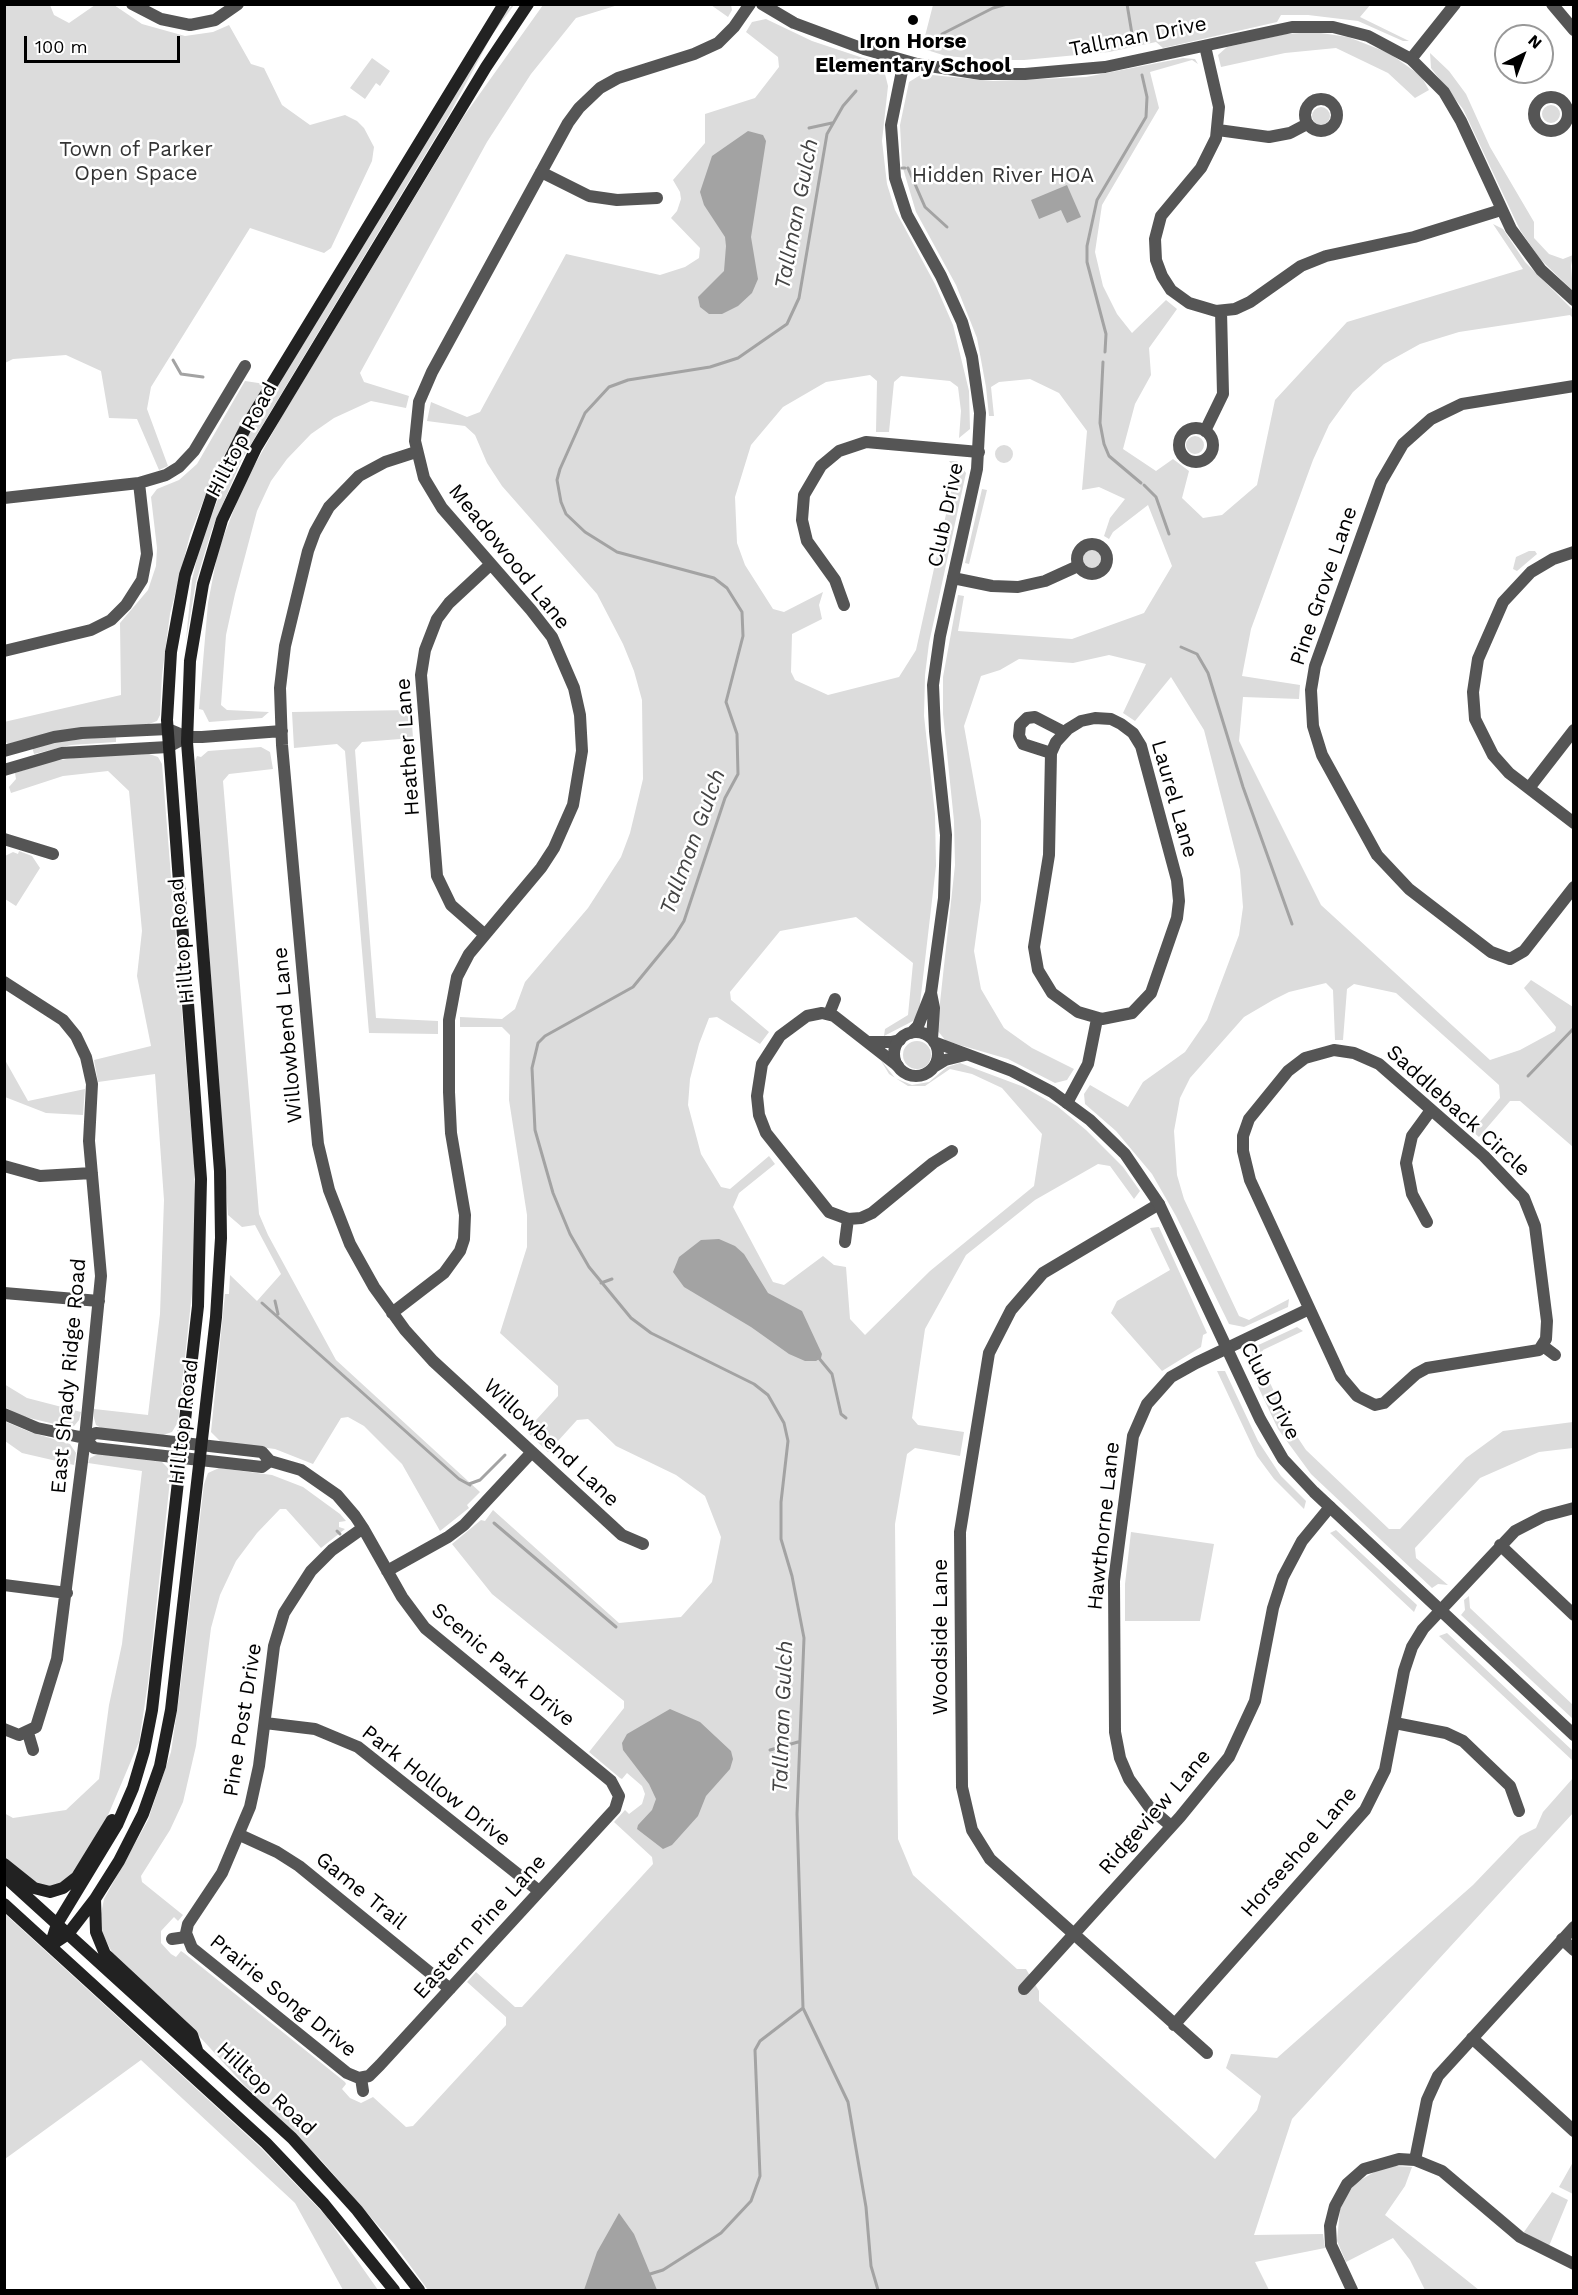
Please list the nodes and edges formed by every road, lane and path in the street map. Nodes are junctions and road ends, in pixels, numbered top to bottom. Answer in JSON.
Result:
{"nodes":[{"id":1,"x":132,"y":4,"type":"edge"},
{"id":2,"x":238,"y":4,"type":"edge"},
{"id":3,"x":504,"y":4,"type":"edge"},
{"id":4,"x":528,"y":4,"type":"edge"},
{"id":5,"x":750,"y":4,"type":"edge"},
{"id":6,"x":762,"y":4,"type":"edge"},
{"id":7,"x":1455,"y":4,"type":"edge"},
{"id":8,"x":1552,"y":4,"type":"edge"},
{"id":9,"x":1574,"y":30,"type":"edge"},
{"id":10,"x":1205,"y":46,"type":"junction"},
{"id":11,"x":1411,"y":59,"type":"junction"},
{"id":12,"x":904,"y":61,"type":"junction"},
{"id":13,"x":1307,"y":124,"type":"dead end"},
{"id":14,"x":1218,"y":130,"type":"junction"},
{"id":15,"x":542,"y":172,"type":"junction"},
{"id":16,"x":657,"y":198,"type":"dead end"},
{"id":17,"x":1501,"y":210,"type":"junction"},
{"id":18,"x":1574,"y":300,"type":"edge"},
{"id":19,"x":1221,"y":311,"type":"junction"},
{"id":20,"x":245,"y":366,"type":"dead end"},
{"id":21,"x":1574,"y":386,"type":"edge"},
{"id":22,"x":1205,"y":431,"type":"dead end"},
{"id":23,"x":416,"y":452,"type":"junction"},
{"id":24,"x":979,"y":452,"type":"junction"},
{"id":25,"x":139,"y":483,"type":"junction"},
{"id":26,"x":4,"y":498,"type":"edge"},
{"id":27,"x":1574,"y":552,"type":"edge"},
{"id":28,"x":491,"y":564,"type":"junction"},
{"id":29,"x":1078,"y":566,"type":"dead end"},
{"id":30,"x":953,"y":578,"type":"junction"},
{"id":31,"x":844,"y":605,"type":"dead end"},
{"id":32,"x":4,"y":651,"type":"edge"},
{"id":33,"x":168,"y":729,"type":"junction"},
{"id":34,"x":1574,"y":730,"type":"edge"},
{"id":35,"x":282,"y":731,"type":"junction"},
{"id":36,"x":1064,"y":732,"type":"junction"},
{"id":37,"x":187,"y":737,"type":"junction"},
{"id":38,"x":168,"y":747,"type":"junction"},
{"id":39,"x":4,"y":751,"type":"edge"},
{"id":40,"x":1051,"y":753,"type":"junction"},
{"id":41,"x":4,"y":770,"type":"edge"},
{"id":42,"x":1529,"y":788,"type":"junction"},
{"id":43,"x":1574,"y":823,"type":"edge"},
{"id":44,"x":4,"y":839,"type":"edge"},
{"id":45,"x":53,"y":854,"type":"dead end"},
{"id":46,"x":1574,"y":887,"type":"edge"},
{"id":47,"x":484,"y":934,"type":"junction"},
{"id":48,"x":4,"y":982,"type":"edge"},
{"id":49,"x":931,"y":993,"type":"junction"},
{"id":50,"x":835,"y":999,"type":"dead end"},
{"id":51,"x":829,"y":1014,"type":"junction"},
{"id":52,"x":1097,"y":1019,"type":"junction"},
{"id":53,"x":906,"y":1036,"type":"junction"},
{"id":54,"x":933,"y":1040,"type":"junction"},
{"id":55,"x":868,"y":1041,"type":"junction"},
{"id":56,"x":965,"y":1055,"type":"junction"},
{"id":57,"x":898,"y":1066,"type":"junction"},
{"id":58,"x":935,"y":1066,"type":"junction"},
{"id":59,"x":1067,"y":1102,"type":"junction"},
{"id":60,"x":1431,"y":1110,"type":"junction"},
{"id":61,"x":952,"y":1151,"type":"dead end"},
{"id":62,"x":4,"y":1166,"type":"edge"},
{"id":63,"x":92,"y":1173,"type":"junction"},
{"id":64,"x":1159,"y":1204,"type":"junction"},
{"id":65,"x":848,"y":1219,"type":"junction"},
{"id":66,"x":1427,"y":1222,"type":"dead end"},
{"id":67,"x":846,"y":1242,"type":"dead end"},
{"id":68,"x":4,"y":1293,"type":"edge"},
{"id":69,"x":99,"y":1301,"type":"junction"},
{"id":70,"x":1309,"y":1309,"type":"junction"},
{"id":71,"x":392,"y":1313,"type":"junction"},
{"id":72,"x":1543,"y":1346,"type":"junction"},
{"id":73,"x":1227,"y":1348,"type":"junction"},
{"id":74,"x":1555,"y":1355,"type":"dead end"},
{"id":75,"x":4,"y":1414,"type":"edge"},
{"id":76,"x":85,"y":1438,"type":"junction"},
{"id":77,"x":183,"y":1443,"type":"junction"},
{"id":78,"x":201,"y":1445,"type":"junction"},
{"id":79,"x":532,"y":1452,"type":"junction"},
{"id":80,"x":181,"y":1458,"type":"junction"},
{"id":81,"x":200,"y":1461,"type":"junction"},
{"id":82,"x":270,"y":1461,"type":"junction"},
{"id":83,"x":1330,"y":1507,"type":"junction"},
{"id":84,"x":1574,"y":1508,"type":"edge"},
{"id":85,"x":363,"y":1528,"type":"junction"},
{"id":86,"x":643,"y":1544,"type":"dead end"},
{"id":87,"x":1500,"y":1545,"type":"junction"},
{"id":88,"x":387,"y":1571,"type":"junction"},
{"id":89,"x":4,"y":1585,"type":"edge"},
{"id":90,"x":67,"y":1593,"type":"junction"},
{"id":91,"x":1440,"y":1610,"type":"junction"},
{"id":92,"x":1574,"y":1615,"type":"edge"},
{"id":93,"x":265,"y":1723,"type":"junction"},
{"id":94,"x":1395,"y":1723,"type":"junction"},
{"id":95,"x":4,"y":1728,"type":"edge"},
{"id":96,"x":28,"y":1733,"type":"junction"},
{"id":97,"x":1574,"y":1735,"type":"edge"},
{"id":98,"x":33,"y":1750,"type":"dead end"},
{"id":99,"x":625,"y":1795,"type":"joint"},
{"id":100,"x":124,"y":1809,"type":"junction"},
{"id":101,"x":1519,"y":1811,"type":"dead end"},
{"id":102,"x":1171,"y":1827,"type":"junction"},
{"id":103,"x":240,"y":1835,"type":"junction"},
{"id":104,"x":4,"y":1864,"type":"edge"},
{"id":105,"x":4,"y":1876,"type":"edge"},
{"id":106,"x":539,"y":1892,"type":"junction"},
{"id":107,"x":95,"y":1899,"type":"junction"},
{"id":108,"x":4,"y":1904,"type":"edge"},
{"id":109,"x":57,"y":1924,"type":"junction"},
{"id":110,"x":1574,"y":1927,"type":"edge"},
{"id":111,"x":68,"y":1934,"type":"junction"},
{"id":112,"x":1074,"y":1934,"type":"junction"},
{"id":113,"x":186,"y":1936,"type":"junction"},
{"id":114,"x":172,"y":1939,"type":"dead end"},
{"id":115,"x":1562,"y":1940,"type":"junction"},
{"id":116,"x":50,"y":1946,"type":"junction"},
{"id":117,"x":1574,"y":1950,"type":"edge"},
{"id":118,"x":450,"y":1989,"type":"junction"},
{"id":119,"x":1024,"y":1989,"type":"dead end"},
{"id":120,"x":1174,"y":2025,"type":"junction"},
{"id":121,"x":1472,"y":2038,"type":"junction"},
{"id":122,"x":197,"y":2051,"type":"junction"},
{"id":123,"x":1207,"y":2053,"type":"dead end"},
{"id":124,"x":362,"y":2084,"type":"joint"},
{"id":125,"x":1574,"y":2131,"type":"edge"},
{"id":126,"x":1415,"y":2160,"type":"junction"},
{"id":127,"x":1574,"y":2264,"type":"edge"},
{"id":128,"x":394,"y":2290,"type":"edge"},
{"id":129,"x":419,"y":2290,"type":"edge"},
{"id":130,"x":1352,"y":2290,"type":"edge"}],
"edges":[{"from":1,"to":2,"type":"street"},
{"from":3,"to":33,"type":"main road","name":"Hilltop Road"},
{"from":4,"to":37,"type":"main road","name":"Hilltop Road"},
{"from":5,"to":15,"type":"street","name":"Meadowood Lane"},
{"from":6,"to":12,"type":"street","name":"Tallman Drive"},
{"from":7,"to":11,"type":"street"},
{"from":8,"to":9,"type":"street"},
{"from":10,"to":11,"type":"street","name":"Tallman Drive"},
{"from":10,"to":12,"type":"street","name":"Tallman Drive"},
{"from":10,"to":14,"type":"street"},
{"from":11,"to":17,"type":"street","name":"Tallman Drive"},
{"from":12,"to":24,"type":"street","name":"Club Drive"},
{"from":13,"to":14,"type":"street"},
{"from":14,"to":19,"type":"street"},
{"from":15,"to":16,"type":"street"},
{"from":15,"to":23,"type":"street","name":"Meadowood Lane"},
{"from":17,"to":18,"type":"street","name":"Tallman Drive"},
{"from":17,"to":19,"type":"street"},
{"from":19,"to":22,"type":"street"},
{"from":20,"to":25,"type":"street"},
{"from":21,"to":46,"type":"street","name":"Pine Grove Lane"},
{"from":23,"to":28,"type":"street","name":"Meadowood Lane"},
{"from":23,"to":35,"type":"street","name":"Willowbend Lane"},
{"from":24,"to":30,"type":"street","name":"Club Drive"},
{"from":24,"to":31,"type":"street"},
{"from":25,"to":26,"type":"street"},
{"from":25,"to":32,"type":"street"},
{"from":27,"to":42,"type":"street"},
{"from":28,"to":47,"type":"street","name":"Heather Lane"},
{"from":28,"to":47,"type":"street","name":"Meadowood Lane"},
{"from":29,"to":30,"type":"street"},
{"from":30,"to":49,"type":"street","name":"Club Drive"},
{"from":33,"to":37,"type":"street"},
{"from":33,"to":38,"type":"main road","name":"Hilltop Road"},
{"from":33,"to":39,"type":"street"},
{"from":34,"to":42,"type":"street"},
{"from":35,"to":37,"type":"street"},
{"from":35,"to":71,"type":"street","name":"Willowbend Lane"},
{"from":36,"to":40,"type":"street"},
{"from":36,"to":40,"type":"street"},
{"from":36,"to":52,"type":"street","name":"Laurel Lane"},
{"from":37,"to":38,"type":"street"},
{"from":37,"to":78,"type":"main road","name":"Hilltop Road"},
{"from":38,"to":41,"type":"street"},
{"from":38,"to":77,"type":"main road","name":"Hilltop Road"},
{"from":40,"to":52,"type":"street"},
{"from":42,"to":43,"type":"street"},
{"from":44,"to":45,"type":"street"},
{"from":47,"to":71,"type":"street","name":"Meadowood Lane"},
{"from":48,"to":63,"type":"street","name":"East Shady Ridge Road"},
{"from":49,"to":53,"type":"street","name":"Club Drive"},
{"from":49,"to":54,"type":"street","name":"Club Drive"},
{"from":50,"to":51,"type":"street"},
{"from":51,"to":55,"type":"street"},
{"from":51,"to":65,"type":"street"},
{"from":52,"to":59,"type":"street"},
{"from":53,"to":54,"type":"street"},
{"from":53,"to":55,"type":"street"},
{"from":53,"to":57,"type":"street"},
{"from":54,"to":56,"type":"street","name":"Club Drive"},
{"from":54,"to":58,"type":"street"},
{"from":55,"to":57,"type":"street"},
{"from":56,"to":58,"type":"street"},
{"from":56,"to":59,"type":"street","name":"Club Drive"},
{"from":57,"to":58,"type":"street"},
{"from":59,"to":64,"type":"street","name":"Club Drive"},
{"from":60,"to":66,"type":"street"},
{"from":60,"to":70,"type":"street","name":"Saddleback Circle"},
{"from":60,"to":72,"type":"street","name":"Saddleback Circle"},
{"from":61,"to":65,"type":"street"},
{"from":62,"to":63,"type":"street"},
{"from":63,"to":69,"type":"street","name":"East Shady Ridge Road"},
{"from":64,"to":73,"type":"street","name":"Club Drive"},
{"from":64,"to":112,"type":"street","name":"Woodside Lane"},
{"from":65,"to":67,"type":"street"},
{"from":68,"to":69,"type":"street"},
{"from":69,"to":76,"type":"street","name":"East Shady Ridge Road"},
{"from":70,"to":72,"type":"street","name":"Saddleback Circle"},
{"from":70,"to":73,"type":"street","name":"Hawthorne Lane"},
{"from":71,"to":79,"type":"street","name":"Willowbend Lane"},
{"from":72,"to":74,"type":"street"},
{"from":73,"to":83,"type":"street","name":"Club Drive"},
{"from":73,"to":102,"type":"street","name":"Hawthorne Lane"},
{"from":75,"to":76,"type":"street"},
{"from":76,"to":77,"type":"street"},
{"from":76,"to":80,"type":"street"},
{"from":76,"to":90,"type":"street","name":"East Shady Ridge Road"},
{"from":77,"to":78,"type":"street"},
{"from":77,"to":80,"type":"main road","name":"Hilltop Road"},
{"from":78,"to":81,"type":"main road","name":"Hilltop Road"},
{"from":78,"to":82,"type":"street","name":"Scenic Park Drive"},
{"from":79,"to":86,"type":"street","name":"Willowbend Lane"},
{"from":79,"to":88,"type":"street"},
{"from":80,"to":81,"type":"street"},
{"from":80,"to":100,"type":"main road","name":"Hilltop Road"},
{"from":81,"to":82,"type":"street"},
{"from":81,"to":107,"type":"main road","name":"Hilltop Road"},
{"from":82,"to":85,"type":"street","name":"Scenic Park Drive"},
{"from":83,"to":91,"type":"street","name":"Club Drive"},
{"from":83,"to":102,"type":"street","name":"Ridgeview Lane"},
{"from":84,"to":87,"type":"street","name":"Horseshoe Lane"},
{"from":85,"to":88,"type":"street","name":"Scenic Park Drive"},
{"from":85,"to":93,"type":"street","name":"Pine Post Drive"},
{"from":87,"to":91,"type":"street","name":"Horseshoe Lane"},
{"from":87,"to":92,"type":"street"},
{"from":88,"to":99,"type":"street","name":"Scenic Park Drive"},
{"from":89,"to":90,"type":"street"},
{"from":90,"to":96,"type":"street","name":"East Shady Ridge Road"},
{"from":91,"to":94,"type":"street","name":"Horseshoe Lane"},
{"from":91,"to":97,"type":"street","name":"Club Drive"},
{"from":93,"to":103,"type":"street","name":"Pine Post Drive"},
{"from":93,"to":106,"type":"street","name":"Park Hollow Drive"},
{"from":94,"to":101,"type":"street"},
{"from":94,"to":120,"type":"street","name":"Horseshoe Lane"},
{"from":95,"to":96,"type":"street"},
{"from":96,"to":98,"type":"street"},
{"from":99,"to":106,"type":"street","name":"Eastern Pine Lane"},
{"from":100,"to":104,"type":"main road"},
{"from":100,"to":109,"type":"main road","name":"Hilltop Road"},
{"from":102,"to":112,"type":"street","name":"Ridgeview Lane"},
{"from":103,"to":113,"type":"street","name":"Pine Post Drive"},
{"from":103,"to":118,"type":"street","name":"Game Trail"},
{"from":105,"to":109,"type":"main road"},
{"from":106,"to":118,"type":"street","name":"Eastern Pine Lane"},
{"from":107,"to":111,"type":"main road","name":"Hilltop Road"},
{"from":107,"to":122,"type":"main road"},
{"from":108,"to":116,"type":"main road"},
{"from":109,"to":111,"type":"main road","name":"Hilltop Road"},
{"from":109,"to":116,"type":"main road","name":"Hilltop Road"},
{"from":110,"to":115,"type":"street"},
{"from":111,"to":116,"type":"main road","name":"Hilltop Road"},
{"from":111,"to":122,"type":"main road","name":"Hilltop Road"},
{"from":112,"to":119,"type":"street","name":"Ridgeview Lane"},
{"from":112,"to":120,"type":"street","name":"Woodside Lane"},
{"from":113,"to":114,"type":"street"},
{"from":113,"to":124,"type":"street","name":"Prairie Song Drive"},
{"from":115,"to":117,"type":"street"},
{"from":115,"to":121,"type":"street"},
{"from":116,"to":128,"type":"main road","name":"Hilltop Road"},
{"from":118,"to":124,"type":"street","name":"Eastern Pine Lane"},
{"from":120,"to":123,"type":"street","name":"Woodside Lane"},
{"from":121,"to":125,"type":"street"},
{"from":121,"to":126,"type":"street"},
{"from":122,"to":129,"type":"main road","name":"Hilltop Road"},
{"from":126,"to":127,"type":"street"},
{"from":126,"to":130,"type":"street"}]}
